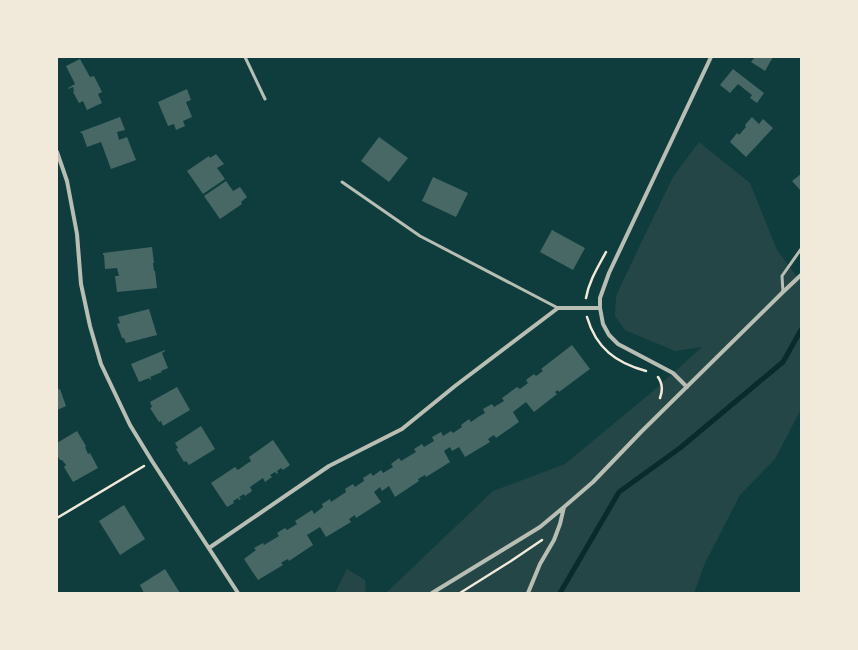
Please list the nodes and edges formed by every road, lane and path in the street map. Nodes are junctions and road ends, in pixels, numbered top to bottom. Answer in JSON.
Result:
{"nodes":[{"id":1,"x":245,"y":57,"type":"edge"},
{"id":2,"x":711,"y":57,"type":"edge"},
{"id":3,"x":265,"y":99,"type":"dead end"},
{"id":4,"x":57,"y":152,"type":"edge"},
{"id":5,"x":342,"y":182,"type":"dead end"},
{"id":6,"x":801,"y":249,"type":"edge"},
{"id":7,"x":801,"y":275,"type":"edge"},
{"id":8,"x":783,"y":292,"type":"junction"},
{"id":9,"x":558,"y":308,"type":"junction"},
{"id":10,"x":600,"y":308,"type":"junction"},
{"id":11,"x":686,"y":387,"type":"junction"},
{"id":12,"x":134,"y":472,"type":"dead end"},
{"id":13,"x":564,"y":507,"type":"junction"},
{"id":14,"x":57,"y":518,"type":"edge"},
{"id":15,"x":209,"y":548,"type":"junction"},
{"id":16,"x":238,"y":593,"type":"edge"},
{"id":17,"x":432,"y":593,"type":"edge"},
{"id":18,"x":528,"y":593,"type":"edge"}],
"edges":[{"from":1,"to":3,"type":"lane"},
{"from":2,"to":10,"type":"street"},
{"from":4,"to":15,"type":"street"},
{"from":5,"to":9,"type":"lane"},
{"from":6,"to":8,"type":"lane"},
{"from":7,"to":8,"type":"street"},
{"from":8,"to":11,"type":"street"},
{"from":9,"to":10,"type":"street"},
{"from":9,"to":15,"type":"street"},
{"from":10,"to":11,"type":"street"},
{"from":11,"to":13,"type":"street"},
{"from":12,"to":14,"type":"path"},
{"from":13,"to":17,"type":"street"},
{"from":13,"to":18,"type":"street"},
{"from":15,"to":16,"type":"street"}]}
